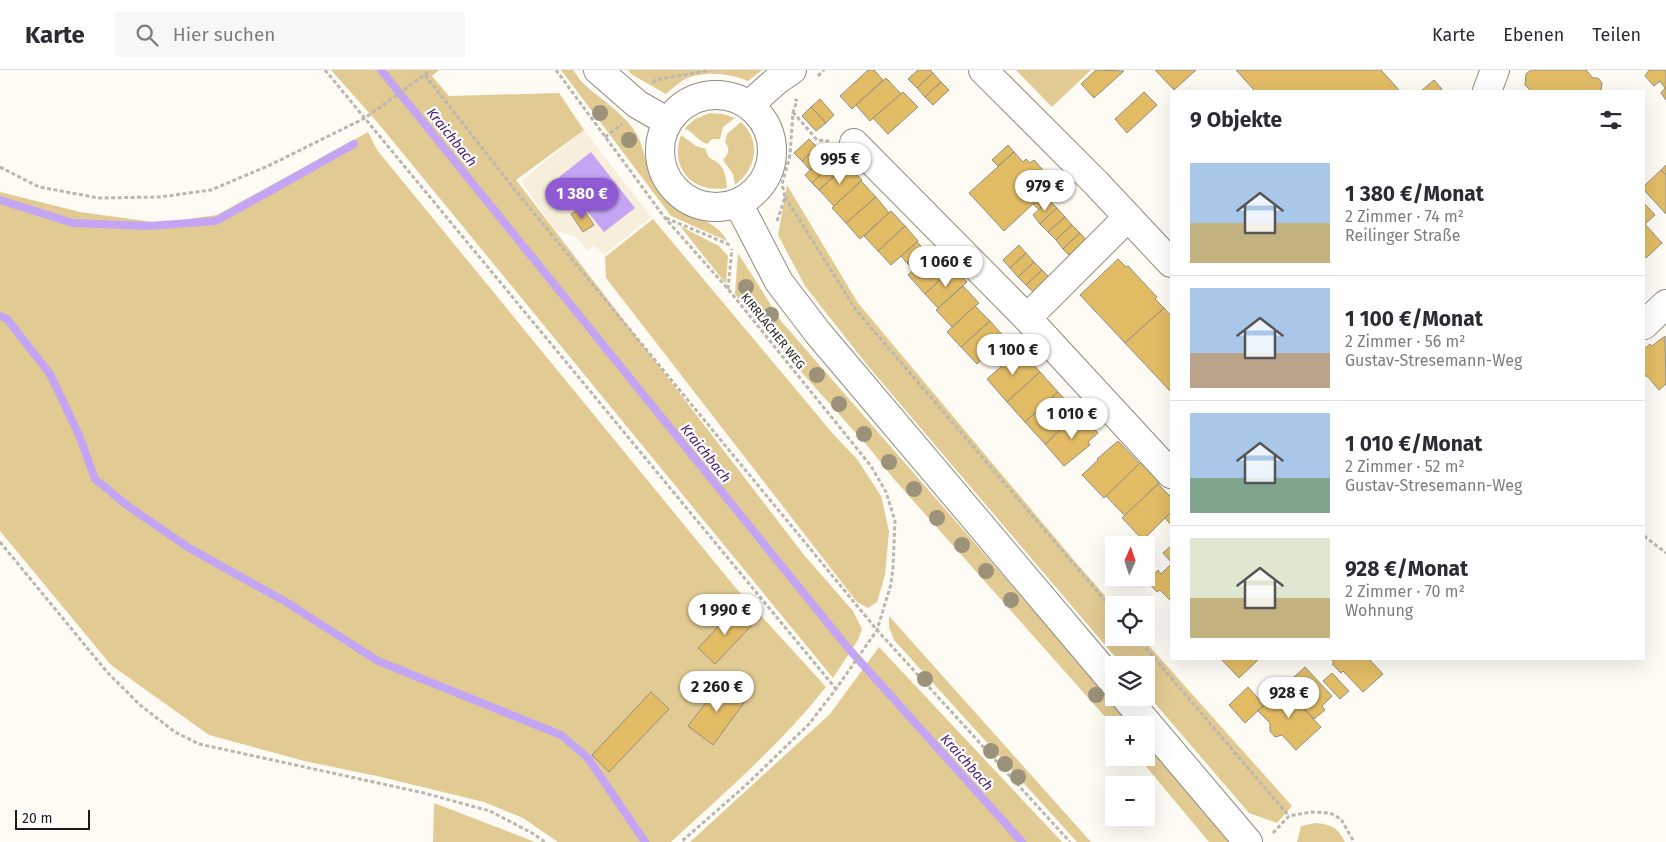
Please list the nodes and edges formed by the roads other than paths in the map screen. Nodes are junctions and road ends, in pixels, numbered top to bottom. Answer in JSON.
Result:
{"nodes":[{"id":1,"x":598,"y":70,"type":"edge"},
{"id":2,"x":792,"y":70,"type":"edge"},
{"id":3,"x":983,"y":70,"type":"edge"},
{"id":4,"x":1496,"y":70,"type":"edge"},
{"id":5,"x":1487,"y":90,"type":"edge"},
{"id":6,"x":748,"y":105,"type":"junction"},
{"id":7,"x":668,"y":122,"type":"junction"},
{"id":8,"x":854,"y":142,"type":"road end"},
{"id":9,"x":738,"y":203,"type":"junction"},
{"id":10,"x":1128,"y":217,"type":"junction"},
{"id":11,"x":1170,"y":262,"type":"edge"},
{"id":12,"x":1666,"y":304,"type":"edge"},
{"id":13,"x":1027,"y":318,"type":"junction"},
{"id":14,"x":1645,"y":324,"type":"edge"},
{"id":15,"x":1170,"y":473,"type":"edge"},
{"id":16,"x":1105,"y":672,"type":"edge"},
{"id":17,"x":1134,"y":706,"type":"edge"},
{"id":18,"x":1259,"y":839,"type":"edge"}],
"edges":[{"from":1,"to":7,"type":"main road"},
{"from":2,"to":6,"type":"main road"},
{"from":3,"to":10,"type":"main road"},
{"from":4,"to":5,"type":"main road"},
{"from":6,"to":7,"type":"main road"},
{"from":6,"to":9,"type":"main road"},
{"from":7,"to":9,"type":"main road"},
{"from":8,"to":13,"type":"main road"},
{"from":9,"to":16,"type":"main road"},
{"from":10,"to":11,"type":"main road"},
{"from":10,"to":13,"type":"main road"},
{"from":12,"to":14,"type":"main road"},
{"from":13,"to":15,"type":"main road"},
{"from":17,"to":18,"type":"main road"}]}
